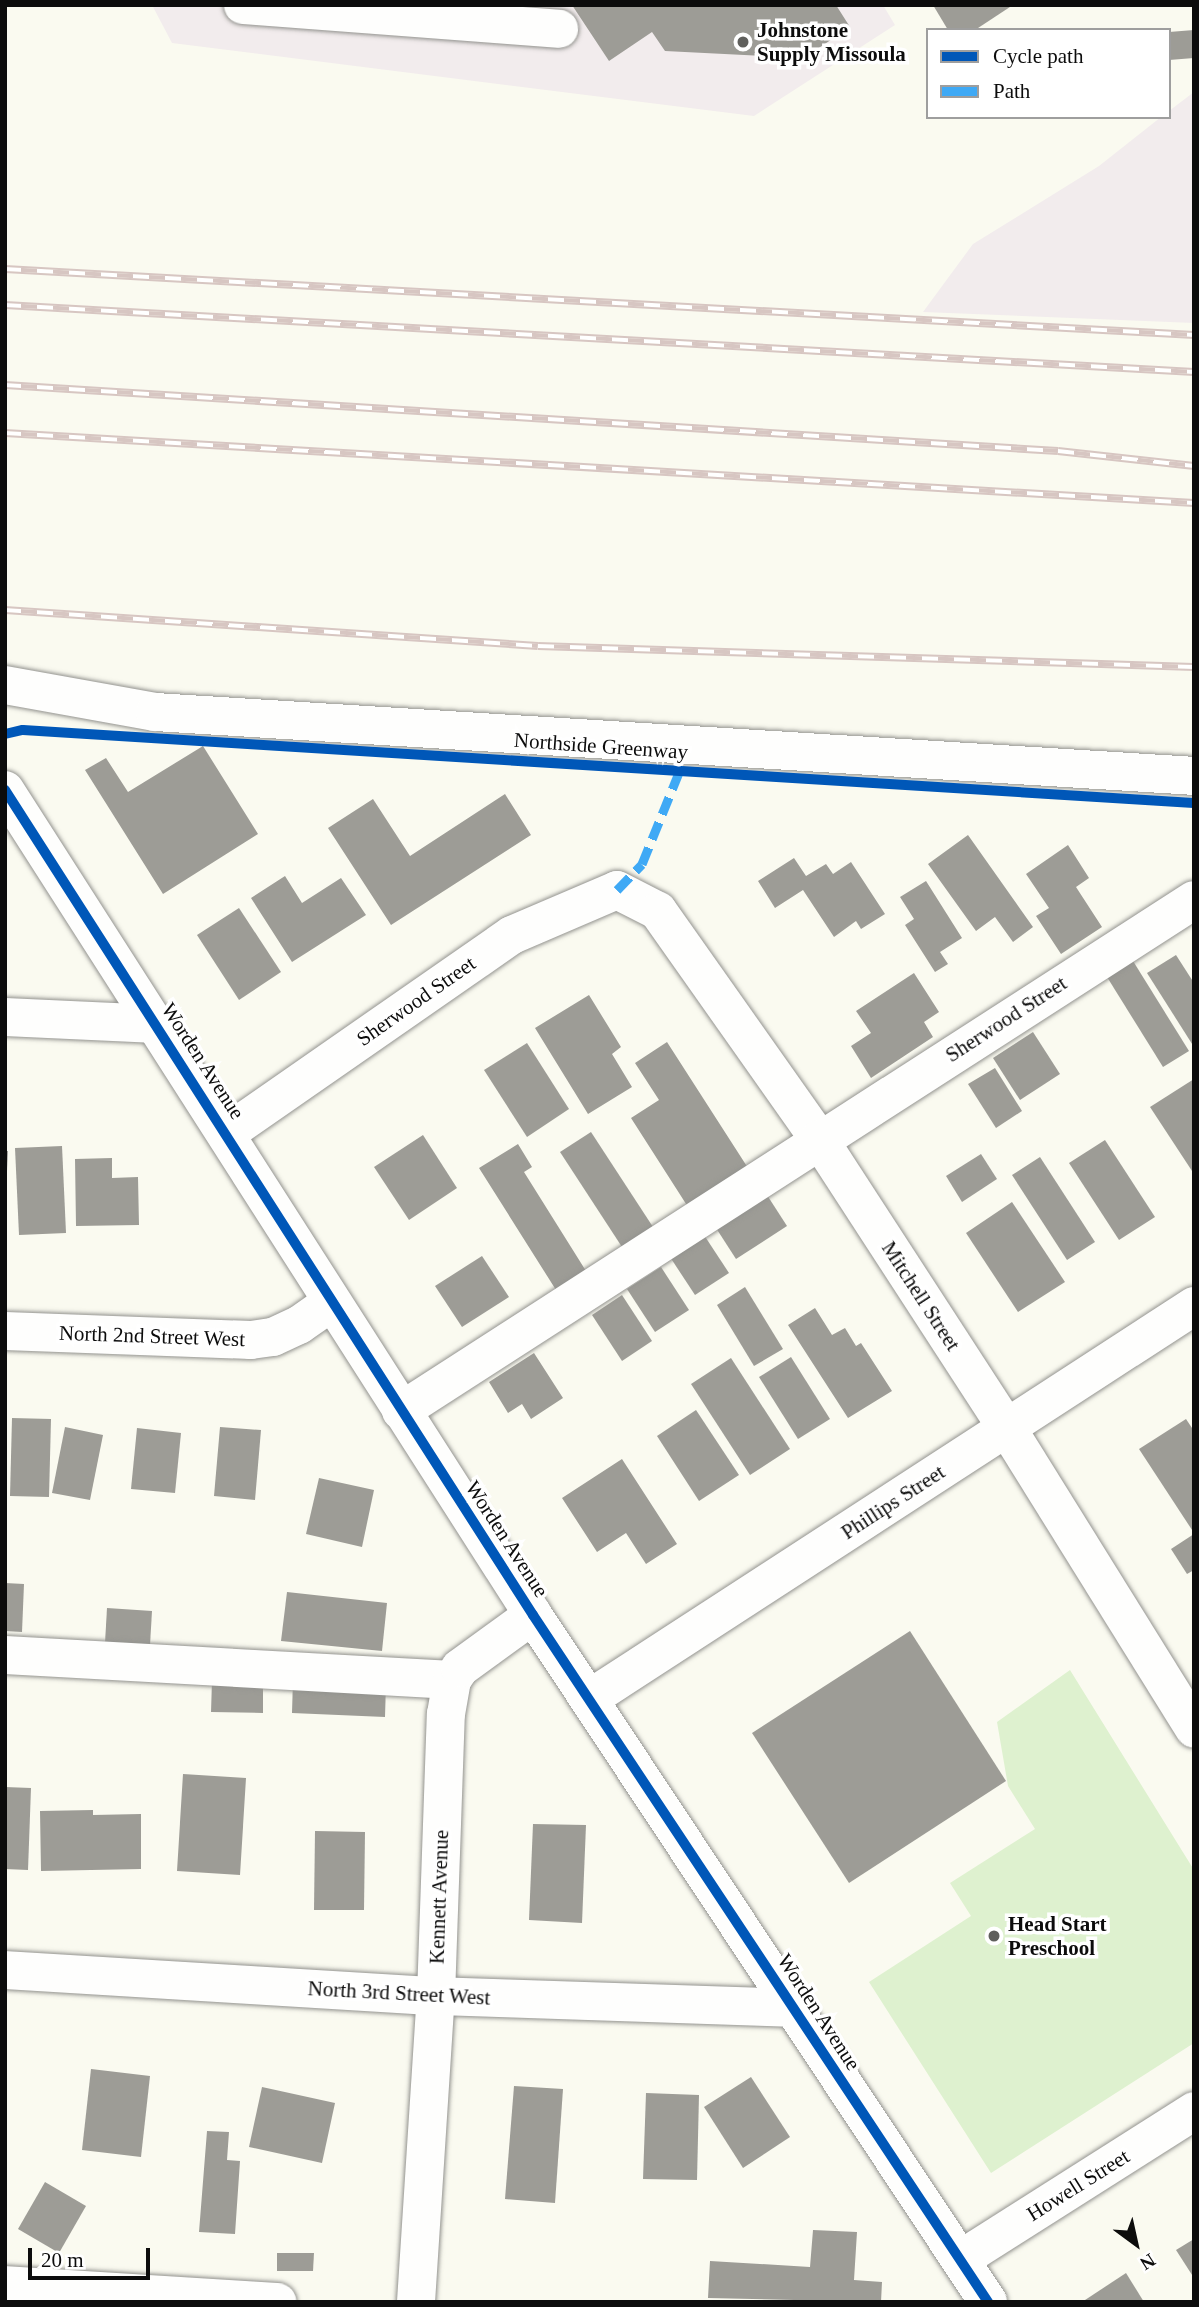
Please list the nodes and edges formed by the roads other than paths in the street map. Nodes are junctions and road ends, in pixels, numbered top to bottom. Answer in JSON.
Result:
{"nodes":[{"id":1,"x":243,"y":5,"type":"edge"},
{"id":2,"x":249,"y":6,"type":"edge"},
{"id":3,"x":501,"y":15,"type":"edge"},
{"id":4,"x":559,"y":29,"type":"dead end"},
{"id":5,"x":5,"y":685,"type":"edge"},
{"id":6,"x":1194,"y":776,"type":"edge"},
{"id":7,"x":5,"y":790,"type":"edge"},
{"id":8,"x":617,"y":891,"type":"joint"},
{"id":9,"x":1194,"y":900,"type":"edge"},
{"id":10,"x":5,"y":1017,"type":"edge"},
{"id":11,"x":157,"y":1024,"type":"junction"},
{"id":12,"x":226,"y":1133,"type":"junction"},
{"id":13,"x":819,"y":1139,"type":"junction"},
{"id":14,"x":331,"y":1303,"type":"junction"},
{"id":15,"x":1194,"y":1306,"type":"edge"},
{"id":16,"x":5,"y":1331,"type":"edge"},
{"id":17,"x":401,"y":1411,"type":"junction"},
{"id":18,"x":1007,"y":1428,"type":"junction"},
{"id":19,"x":533,"y":1615,"type":"junction"},
{"id":20,"x":5,"y":1655,"type":"edge"},
{"id":21,"x":452,"y":1680,"type":"junction"},
{"id":22,"x":592,"y":1698,"type":"junction"},
{"id":23,"x":1190,"y":1715,"type":"edge"},
{"id":24,"x":5,"y":1970,"type":"edge"},
{"id":25,"x":436,"y":1996,"type":"junction"},
{"id":26,"x":793,"y":2008,"type":"junction"},
{"id":27,"x":1194,"y":2111,"type":"edge"},
{"id":28,"x":961,"y":2259,"type":"junction"},
{"id":29,"x":5,"y":2285,"type":"edge"},
{"id":30,"x":277,"y":2302,"type":"edge"},
{"id":31,"x":416,"y":2302,"type":"edge"},
{"id":32,"x":988,"y":2302,"type":"edge"}],
"edges":[{"from":1,"to":2,"type":"street"},
{"from":2,"to":3,"type":"street"},
{"from":3,"to":4,"type":"street"},
{"from":5,"to":6,"type":"street"},
{"from":7,"to":11,"type":"street","name":"Worden Avenue"},
{"from":8,"to":12,"type":"street","name":"Sherwood Street"},
{"from":8,"to":13,"type":"street","name":"Mitchell Street"},
{"from":9,"to":13,"type":"street","name":"Sherwood Street"},
{"from":10,"to":11,"type":"street"},
{"from":11,"to":12,"type":"street","name":"Worden Avenue"},
{"from":12,"to":14,"type":"street","name":"Worden Avenue"},
{"from":13,"to":17,"type":"street","name":"Sherwood Street"},
{"from":13,"to":18,"type":"street","name":"Mitchell Street"},
{"from":14,"to":16,"type":"street","name":"North 2nd Street West"},
{"from":14,"to":17,"type":"street","name":"Worden Avenue"},
{"from":15,"to":18,"type":"street","name":"Phillips Street"},
{"from":17,"to":19,"type":"street","name":"Worden Avenue"},
{"from":18,"to":22,"type":"street","name":"Phillips Street"},
{"from":18,"to":23,"type":"street","name":"Mitchell Street"},
{"from":19,"to":21,"type":"street"},
{"from":19,"to":22,"type":"street","name":"Worden Avenue"},
{"from":20,"to":21,"type":"street"},
{"from":21,"to":25,"type":"street","name":"Kennett Avenue"},
{"from":22,"to":26,"type":"street","name":"Worden Avenue"},
{"from":24,"to":25,"type":"street","name":"North 3rd Street West"},
{"from":25,"to":26,"type":"street","name":"North 3rd Street West"},
{"from":25,"to":31,"type":"street","name":"Kennett Avenue"},
{"from":26,"to":28,"type":"street","name":"Worden Avenue"},
{"from":27,"to":28,"type":"street","name":"Howell Street"},
{"from":28,"to":32,"type":"street","name":"Worden Avenue"},
{"from":29,"to":30,"type":"street"}]}
